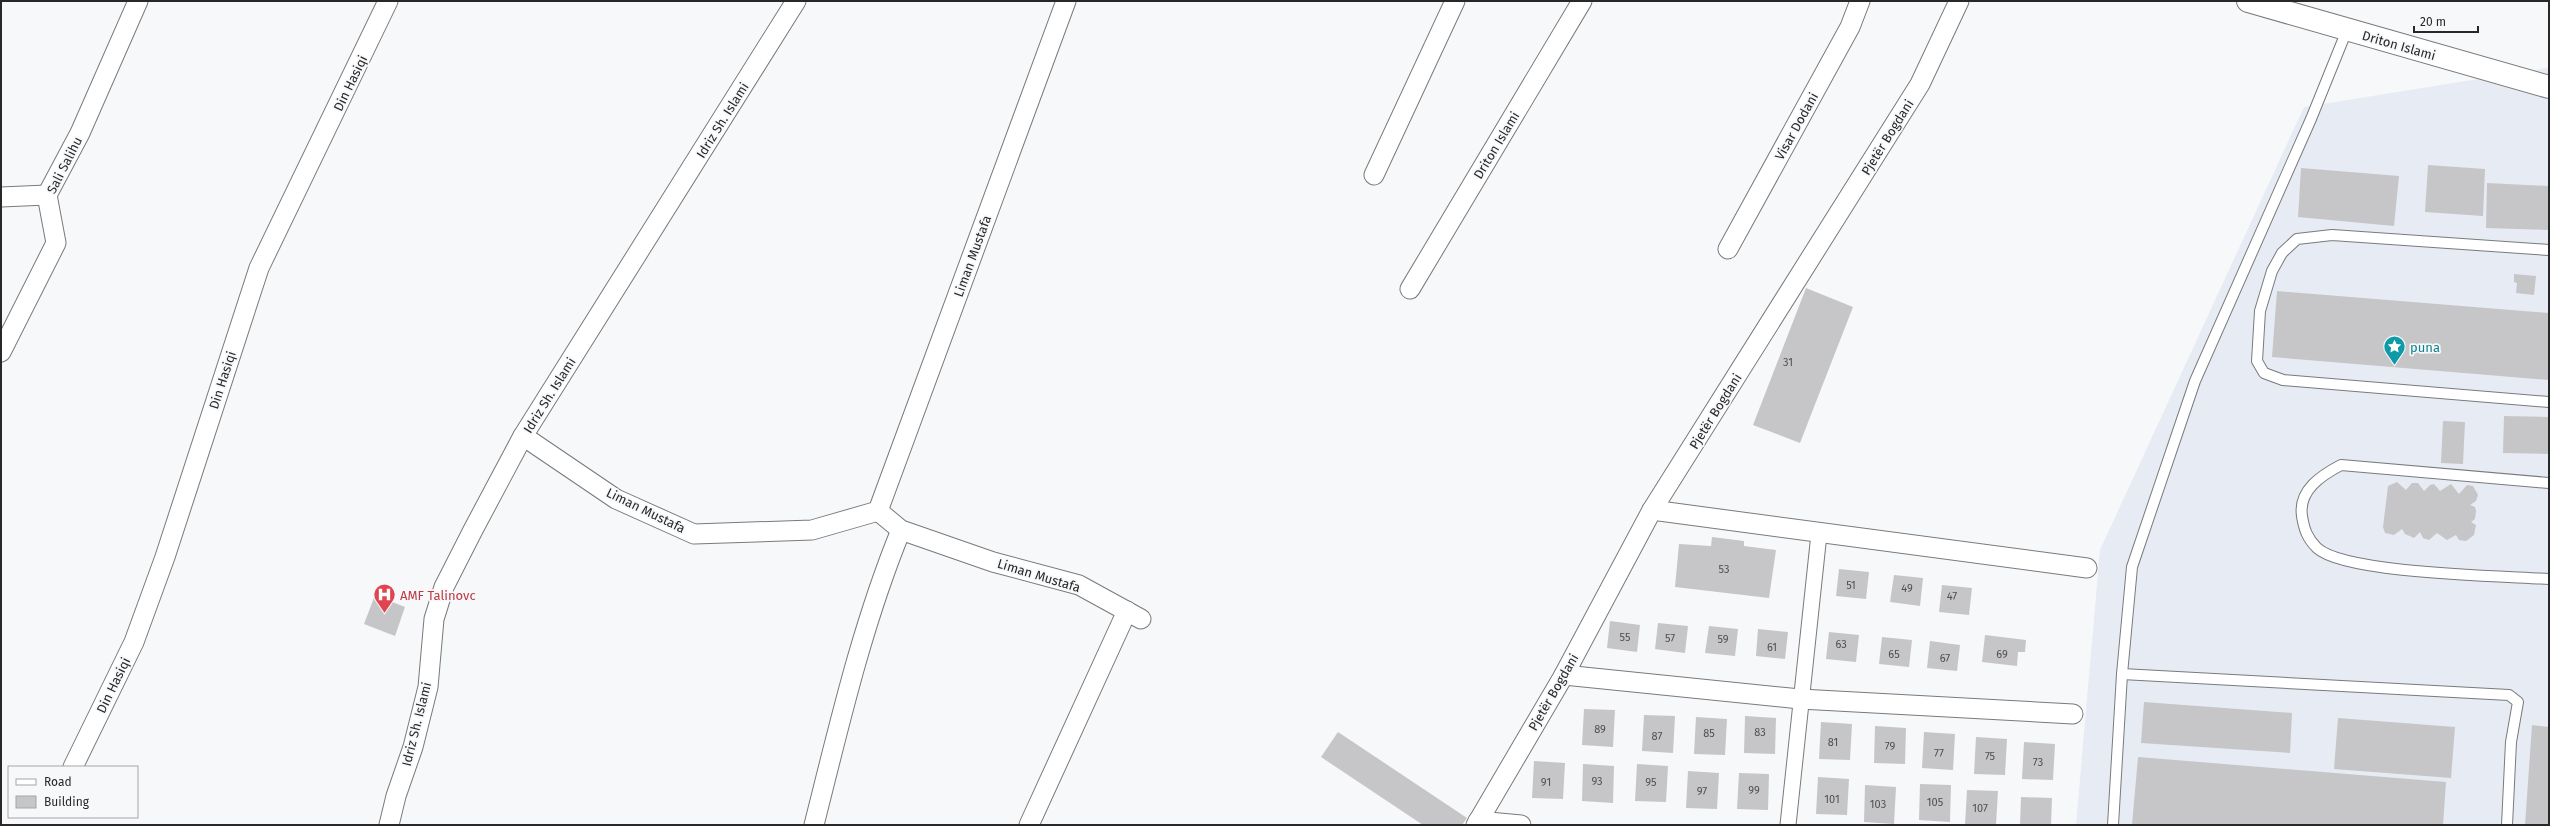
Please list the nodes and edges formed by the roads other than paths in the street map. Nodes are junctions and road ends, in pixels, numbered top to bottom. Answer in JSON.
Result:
{"nodes":[{"id":1,"x":138,"y":1,"type":"edge"},
{"id":2,"x":388,"y":1,"type":"edge"},
{"id":3,"x":796,"y":1,"type":"edge"},
{"id":4,"x":1066,"y":1,"type":"edge"},
{"id":5,"x":1455,"y":1,"type":"edge"},
{"id":6,"x":1582,"y":1,"type":"edge"},
{"id":7,"x":1860,"y":1,"type":"edge"},
{"id":8,"x":1959,"y":1,"type":"edge"},
{"id":9,"x":2248,"y":1,"type":"edge"},
{"id":10,"x":2347,"y":30,"type":"junction"},
{"id":11,"x":2549,"y":87,"type":"edge"},
{"id":12,"x":1374,"y":175,"type":"dead end"},
{"id":13,"x":47,"y":195,"type":"junction"},
{"id":14,"x":1,"y":197,"type":"edge"},
{"id":15,"x":1728,"y":249,"type":"dead end"},
{"id":16,"x":2549,"y":250,"type":"edge"},
{"id":17,"x":1410,"y":289,"type":"dead end"},
{"id":18,"x":1,"y":352,"type":"edge"},
{"id":19,"x":2549,"y":402,"type":"edge"},
{"id":20,"x":523,"y":436,"type":"junction"},
{"id":21,"x":2549,"y":483,"type":"edge"},
{"id":22,"x":1652,"y":510,"type":"junction"},
{"id":23,"x":878,"y":511,"type":"junction"},
{"id":24,"x":901,"y":530,"type":"junction"},
{"id":25,"x":1819,"y":534,"type":"junction"},
{"id":26,"x":2086,"y":568,"type":"dead end"},
{"id":27,"x":2549,"y":579,"type":"edge"},
{"id":28,"x":2122,"y":674,"type":"junction"},
{"id":29,"x":1564,"y":675,"type":"junction"},
{"id":30,"x":1800,"y":699,"type":"junction"},
{"id":31,"x":2073,"y":714,"type":"dead end"},
{"id":32,"x":73,"y":766,"type":"edge"},
{"id":33,"x":1477,"y":823,"type":"edge"},
{"id":34,"x":389,"y":825,"type":"edge"},
{"id":35,"x":814,"y":825,"type":"edge"},
{"id":36,"x":1030,"y":825,"type":"edge"},
{"id":37,"x":1521,"y":825,"type":"edge"},
{"id":38,"x":1788,"y":825,"type":"edge"},
{"id":39,"x":2113,"y":825,"type":"edge"},
{"id":40,"x":2507,"y":825,"type":"edge"}],
"edges":[{"from":1,"to":13,"type":"street","name":"Sali Salihu"},
{"from":2,"to":32,"type":"street","name":"Din Hasiqi"},
{"from":3,"to":20,"type":"street","name":"Idriz Sh. Islami"},
{"from":4,"to":23,"type":"street","name":"Liman Mustafa"},
{"from":5,"to":12,"type":"street"},
{"from":6,"to":17,"type":"street","name":"Driton Islami"},
{"from":7,"to":15,"type":"street","name":"Visar Dodani"},
{"from":8,"to":22,"type":"street","name":"Pjetër Bogdani"},
{"from":9,"to":10,"type":"street","name":"Driton Islami"},
{"from":10,"to":11,"type":"street","name":"Driton Islami"},
{"from":10,"to":28,"type":"lane"},
{"from":13,"to":14,"type":"street"},
{"from":13,"to":18,"type":"street","name":"Sali Salihu"},
{"from":16,"to":19,"type":"lane"},
{"from":20,"to":23,"type":"street","name":"Liman Mustafa"},
{"from":20,"to":34,"type":"street","name":"Idriz Sh. Islami"},
{"from":21,"to":27,"type":"lane"},
{"from":22,"to":25,"type":"street"},
{"from":22,"to":29,"type":"street","name":"Pjetër Bogdani"},
{"from":23,"to":24,"type":"street","name":"Liman Mustafa"},
{"from":24,"to":35,"type":"street"},
{"from":24,"to":36,"type":"street","name":"Liman Mustafa"},
{"from":25,"to":26,"type":"street"},
{"from":25,"to":30,"type":"street"},
{"from":28,"to":39,"type":"lane"},
{"from":28,"to":40,"type":"lane"},
{"from":29,"to":30,"type":"street"},
{"from":29,"to":33,"type":"street","name":"Pjetër Bogdani"},
{"from":30,"to":31,"type":"street"},
{"from":30,"to":38,"type":"street"},
{"from":33,"to":37,"type":"street"}]}
